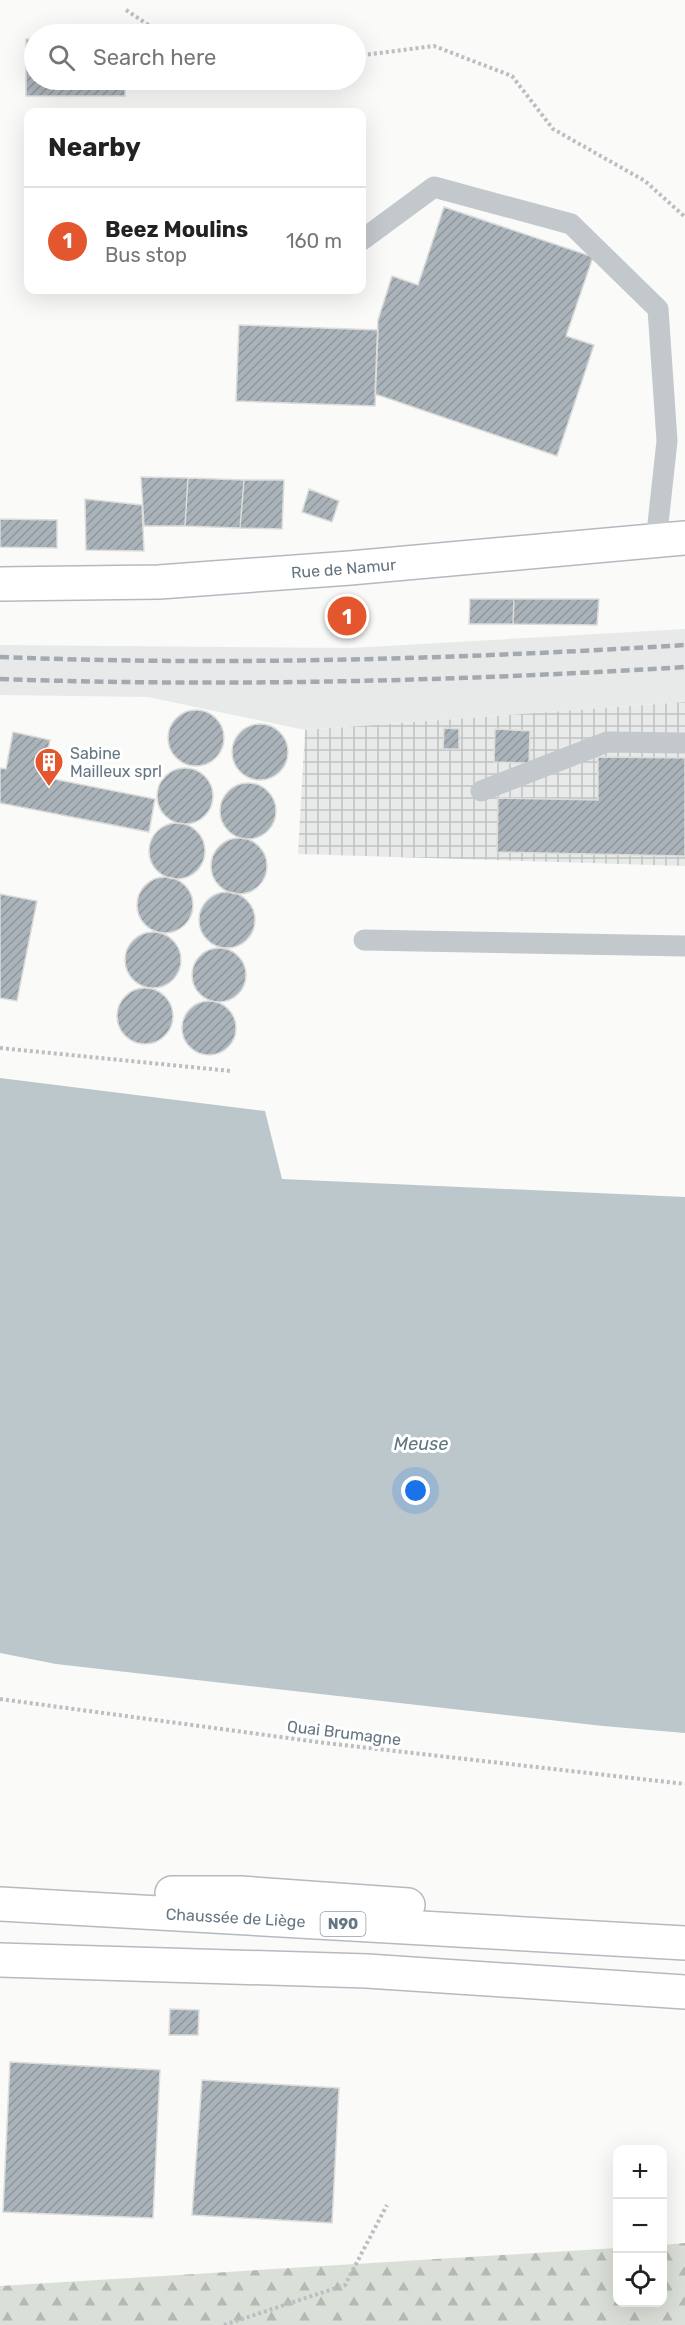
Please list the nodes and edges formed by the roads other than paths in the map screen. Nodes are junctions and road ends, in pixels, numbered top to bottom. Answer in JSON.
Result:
{"nodes":[{"id":1,"x":366,"y":237,"type":"edge"},
{"id":2,"x":670,"y":540,"type":"edge"},
{"id":3,"x":0,"y":584,"type":"edge"},
{"id":4,"x":685,"y":743,"type":"edge"},
{"id":5,"x":480,"y":791,"type":"dead end"},
{"id":6,"x":364,"y":940,"type":"dead end"},
{"id":7,"x":685,"y":946,"type":"edge"},
{"id":8,"x":0,"y":1894,"type":"edge"},
{"id":9,"x":0,"y":1904,"type":"edge"},
{"id":10,"x":685,"y":1923,"type":"edge"},
{"id":11,"x":685,"y":1943,"type":"edge"},
{"id":12,"x":0,"y":1960,"type":"edge"},
{"id":13,"x":685,"y":1992,"type":"edge"}],
"edges":[{"from":1,"to":2,"type":"lane"},
{"from":2,"to":3,"type":"main road","name":"Rue de Namur"},
{"from":4,"to":5,"type":"lane"},
{"from":6,"to":7,"type":"lane"},
{"from":8,"to":10,"type":"main road"},
{"from":9,"to":11,"type":"main road","name":"Chaussée de Liège","number":"N90"},
{"from":12,"to":13,"type":"main road"}]}
